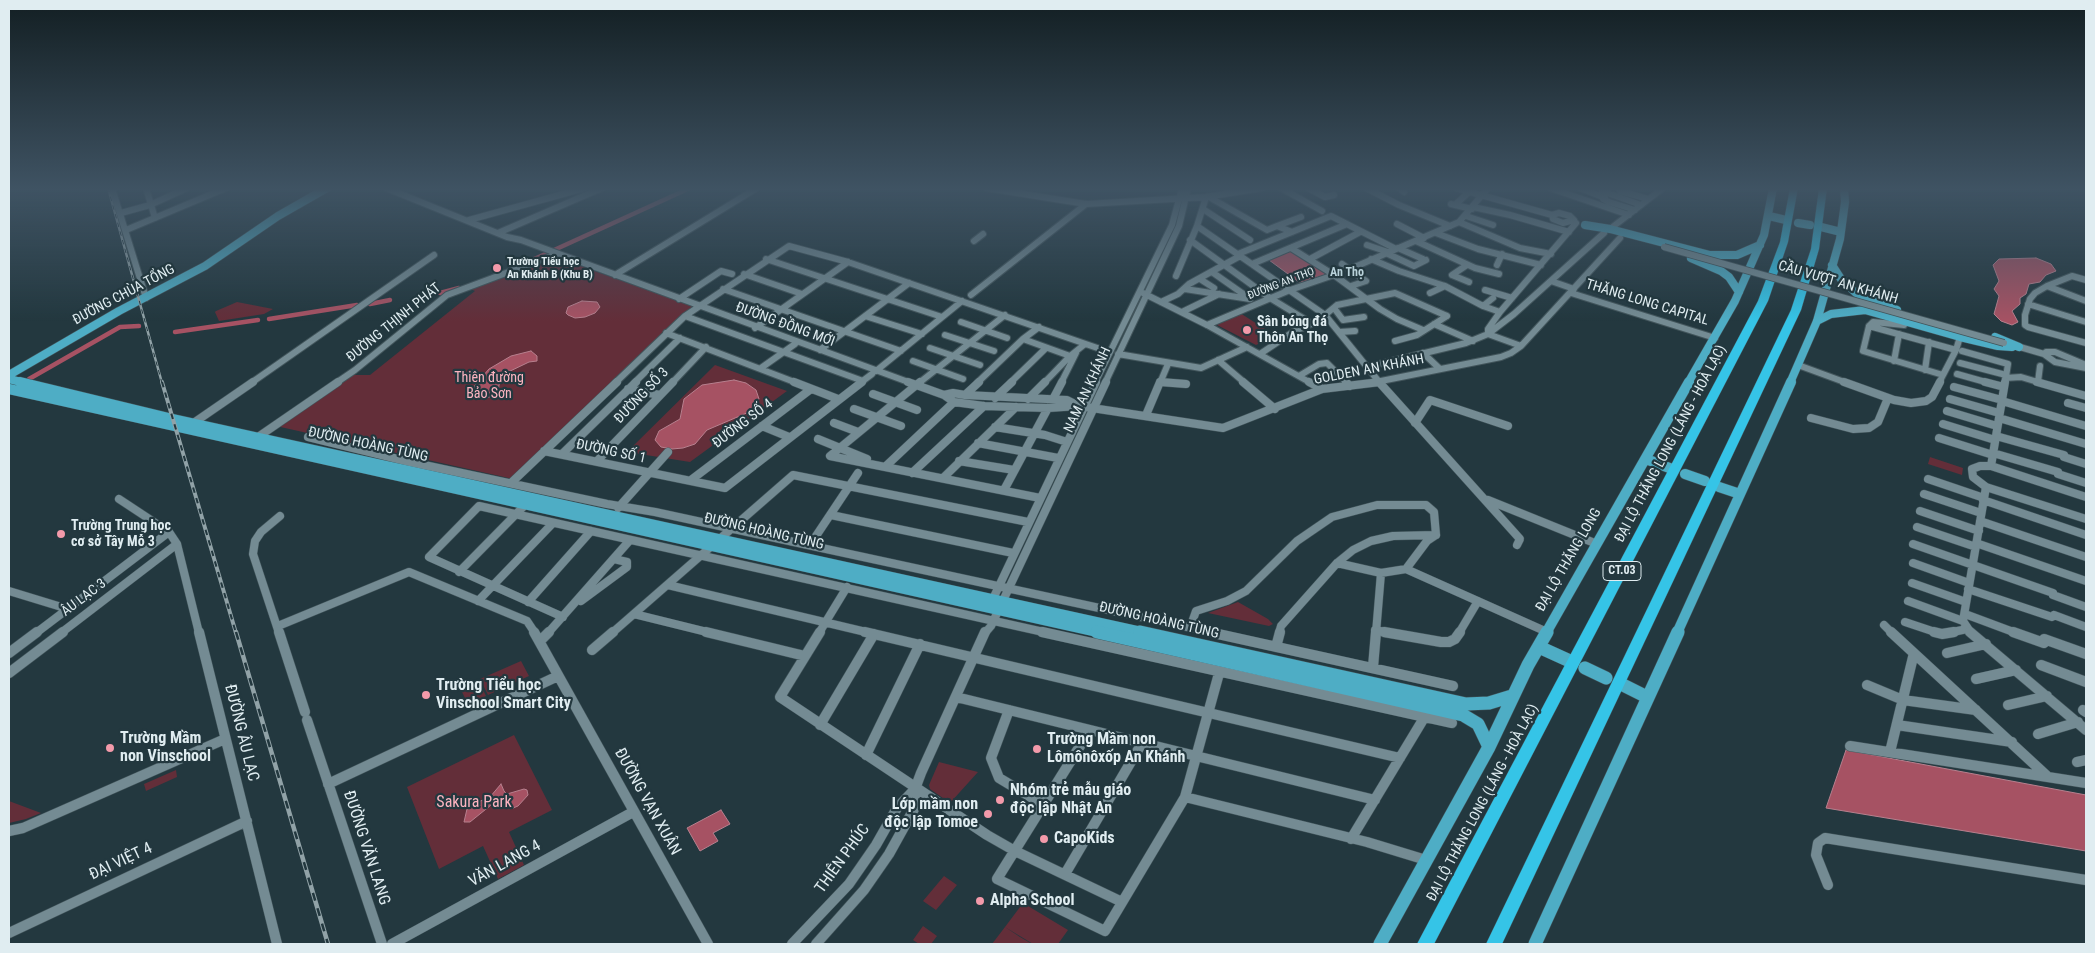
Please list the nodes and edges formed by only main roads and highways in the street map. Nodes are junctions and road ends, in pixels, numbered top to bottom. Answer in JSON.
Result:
{"nodes":[{"id":1,"x":254,"y":232,"type":"edge"},
{"id":2,"x":1610,"y":232,"type":"edge"},
{"id":3,"x":1613,"y":232,"type":"edge"},
{"id":4,"x":1764,"y":232,"type":"edge"},
{"id":5,"x":1786,"y":232,"type":"edge"},
{"id":6,"x":1818,"y":232,"type":"edge"},
{"id":7,"x":1841,"y":232,"type":"edge"},
{"id":8,"x":1760,"y":244,"type":"junction"},
{"id":9,"x":1832,"y":265,"type":"junction"},
{"id":10,"x":1740,"y":292,"type":"junction"},
{"id":11,"x":1817,"y":321,"type":"junction"},
{"id":12,"x":9,"y":375,"type":"edge"},
{"id":13,"x":9,"y":380,"type":"edge"},
{"id":14,"x":9,"y":390,"type":"edge"},
{"id":15,"x":299,"y":445,"type":"junction"},
{"id":16,"x":290,"y":453,"type":"junction"},
{"id":17,"x":1646,"y":459,"type":"junction"},
{"id":18,"x":388,"y":465,"type":"junction"},
{"id":19,"x":1672,"y":469,"type":"dead end"},
{"id":20,"x":379,"y":473,"type":"junction"},
{"id":21,"x":1685,"y":474,"type":"dead end"},
{"id":22,"x":1705,"y":481,"type":"dead end"},
{"id":23,"x":1719,"y":487,"type":"dead end"},
{"id":24,"x":1740,"y":494,"type":"junction"},
{"id":25,"x":993,"y":609,"type":"junction"},
{"id":26,"x":1539,"y":647,"type":"junction"},
{"id":27,"x":1572,"y":662,"type":"dead end"},
{"id":28,"x":1585,"y":668,"type":"dead end"},
{"id":29,"x":1606,"y":678,"type":"dead end"},
{"id":30,"x":1623,"y":685,"type":"dead end"},
{"id":31,"x":1512,"y":696,"type":"junction"},
{"id":32,"x":1647,"y":696,"type":"junction"},
{"id":33,"x":1489,"y":747,"type":"junction"},
{"id":34,"x":1380,"y":944,"type":"edge"},
{"id":35,"x":1425,"y":944,"type":"edge"},
{"id":36,"x":1494,"y":944,"type":"edge"},
{"id":37,"x":1535,"y":944,"type":"edge"}],
"edges":[{"from":1,"to":12,"type":"main road","name":"ĐƯỜNG CHÙA TỔNG"},
{"from":2,"to":10,"type":"main road"},
{"from":3,"to":8,"type":"main road"},
{"from":4,"to":8,"type":"main road","name":"ĐẠI LỘ THĂNG LONG"},
{"from":5,"to":35,"type":"highway","name":"ĐẠI LỘ THĂNG LONG (LÁNG - HOÀ LẠC)","number":"CT.03"},
{"from":6,"to":36,"type":"highway"},
{"from":7,"to":9,"type":"main road"},
{"from":8,"to":10,"type":"main road","name":"ĐẠI LỘ THĂNG LONG"},
{"from":9,"to":11,"type":"main road"},
{"from":9,"to":11,"type":"main road"},
{"from":10,"to":17,"type":"main road","name":"ĐẠI LỘ THĂNG LONG"},
{"from":11,"to":24,"type":"main road"},
{"from":13,"to":15,"type":"main road","name":"ĐƯỜNG HOÀNG TÙNG"},
{"from":14,"to":16,"type":"main road","name":"ĐƯỜNG HOÀNG TÙNG"},
{"from":15,"to":16,"type":"main road"},
{"from":15,"to":18,"type":"main road","name":"ĐƯỜNG HOÀNG TÙNG"},
{"from":16,"to":20,"type":"main road","name":"ĐƯỜNG HOÀNG TÙNG"},
{"from":17,"to":19,"type":"main road"},
{"from":17,"to":26,"type":"main road","name":"ĐẠI LỘ THĂNG LONG"},
{"from":18,"to":20,"type":"main road"},
{"from":18,"to":25,"type":"main road","name":"ĐƯỜNG HOÀNG TÙNG"},
{"from":20,"to":25,"type":"main road","name":"ĐƯỜNG HOÀNG TÙNG"},
{"from":21,"to":22,"type":"main road"},
{"from":23,"to":24,"type":"main road"},
{"from":24,"to":32,"type":"main road"},
{"from":25,"to":31,"type":"main road","name":"ĐƯỜNG HOÀNG TÙNG"},
{"from":25,"to":33,"type":"main road","name":"ĐƯỜNG HOÀNG TÙNG"},
{"from":26,"to":27,"type":"main road"},
{"from":26,"to":31,"type":"main road","name":"ĐẠI LỘ THĂNG LONG"},
{"from":28,"to":29,"type":"main road"},
{"from":30,"to":32,"type":"main road"},
{"from":31,"to":33,"type":"main road","name":"ĐẠI LỘ THĂNG LONG"},
{"from":32,"to":37,"type":"main road"},
{"from":33,"to":34,"type":"main road","name":"ĐẠI LỘ THĂNG LONG"}]}
